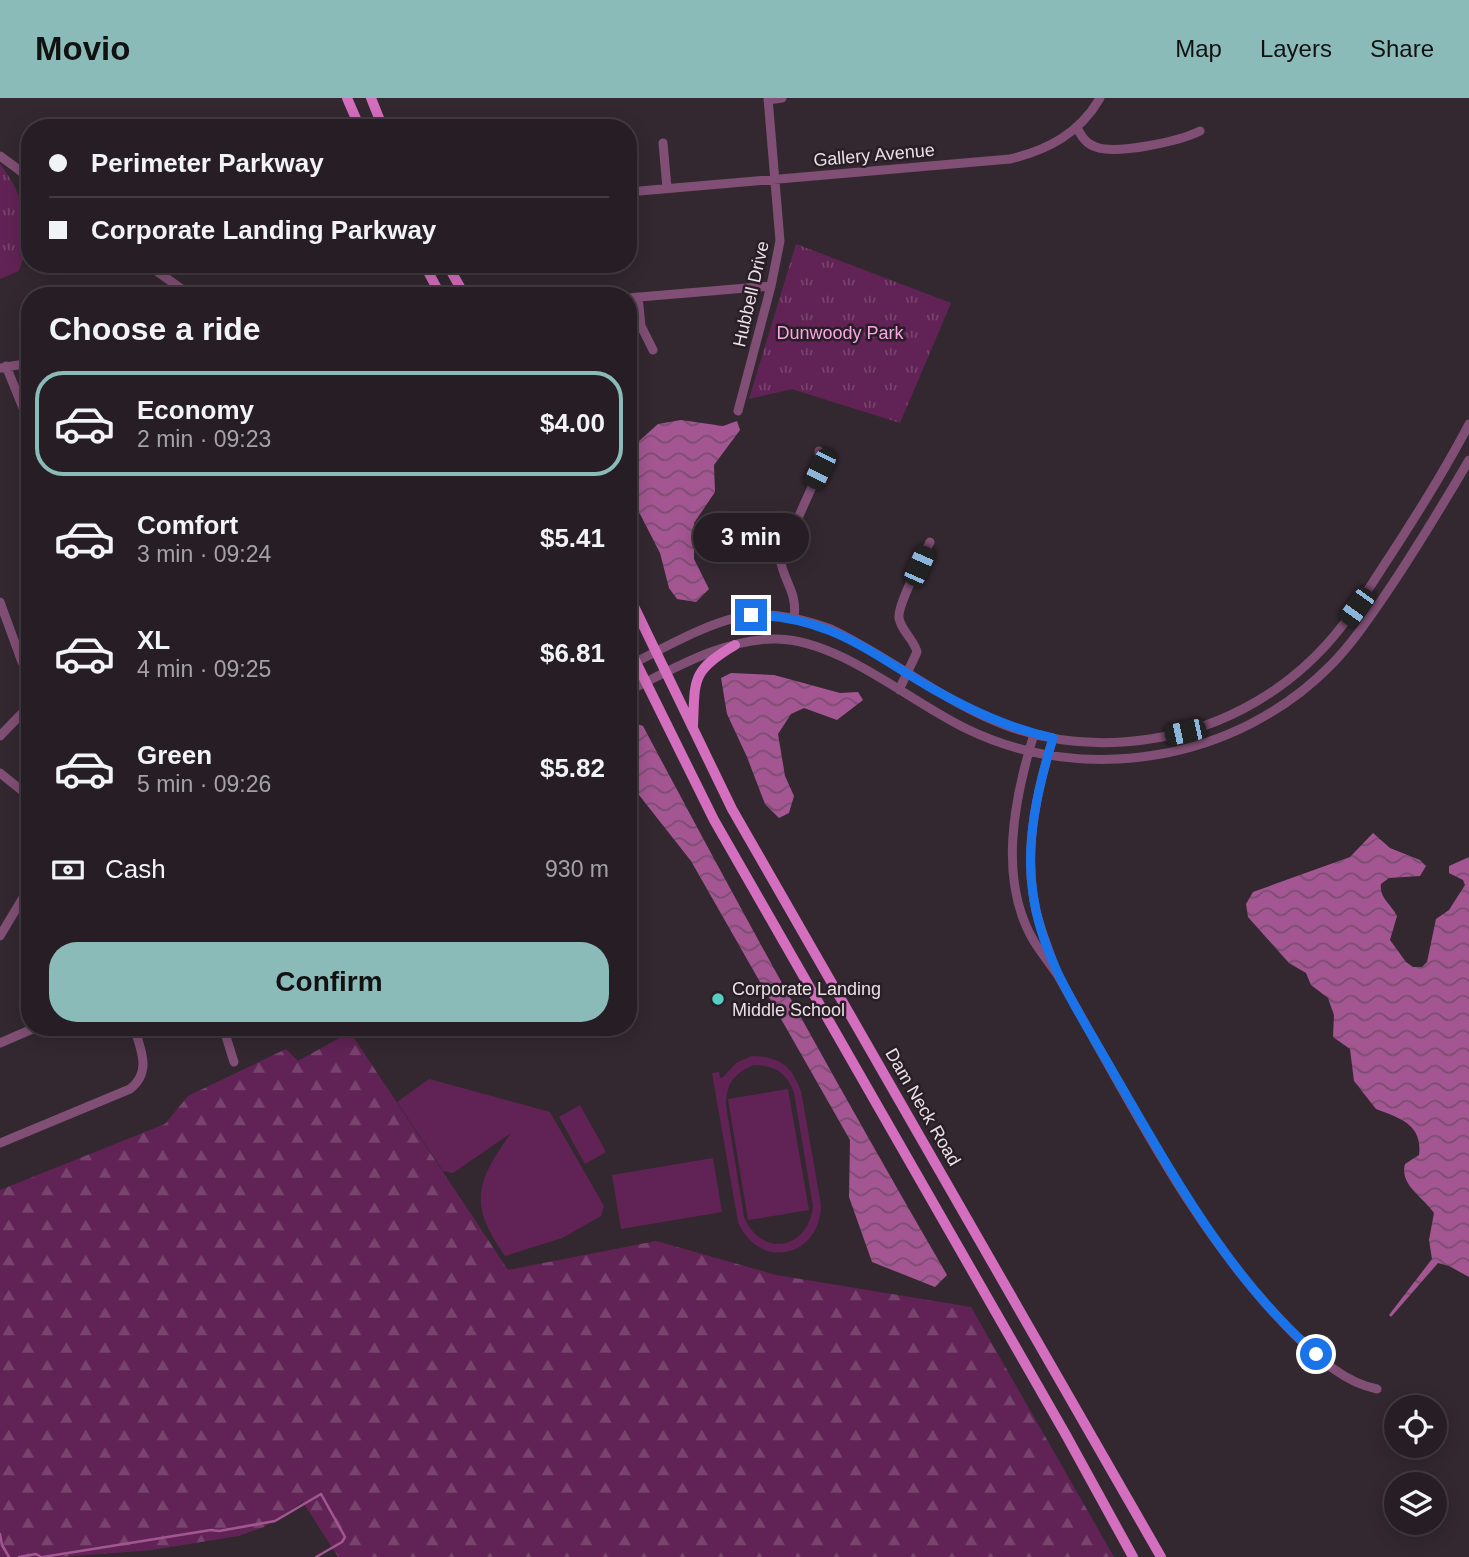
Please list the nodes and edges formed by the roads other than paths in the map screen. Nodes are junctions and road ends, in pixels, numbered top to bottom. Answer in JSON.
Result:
{"nodes":[{"id":1,"x":347,"y":98,"type":"edge"},
{"id":2,"x":371,"y":98,"type":"edge"},
{"id":3,"x":782,"y":98,"type":"edge"},
{"id":4,"x":1100,"y":98,"type":"edge"},
{"id":5,"x":768,"y":99,"type":"edge"},
{"id":6,"x":356,"y":119,"type":"edge"},
{"id":7,"x":379,"y":119,"type":"edge"},
{"id":8,"x":1077,"y":128,"type":"junction"},
{"id":9,"x":1200,"y":131,"type":"dead end"},
{"id":10,"x":663,"y":143,"type":"dead end"},
{"id":11,"x":0,"y":156,"type":"edge"},
{"id":12,"x":21,"y":171,"type":"edge"},
{"id":13,"x":775,"y":179,"type":"junction"},
{"id":14,"x":667,"y":188,"type":"junction"},
{"id":15,"x":637,"y":191,"type":"edge"},
{"id":16,"x":159,"y":273,"type":"edge"},
{"id":17,"x":771,"y":286,"type":"junction"},
{"id":18,"x":179,"y":287,"type":"edge"},
{"id":19,"x":637,"y":298,"type":"edge"},
{"id":20,"x":637,"y":314,"type":"edge"},
{"id":21,"x":653,"y":350,"type":"dead end"},
{"id":22,"x":21,"y":364,"type":"edge"},
{"id":23,"x":3,"y":367,"type":"edge"},
{"id":24,"x":21,"y":406,"type":"edge"},
{"id":25,"x":738,"y":411,"type":"dead end"},
{"id":26,"x":1469,"y":424,"type":"edge"},
{"id":27,"x":819,"y":451,"type":"dead end"},
{"id":28,"x":1469,"y":460,"type":"edge"},
{"id":29,"x":1420,"y":511,"type":"junction"},
{"id":30,"x":1434,"y":519,"type":"junction"},
{"id":31,"x":930,"y":542,"type":"dead end"},
{"id":32,"x":0,"y":602,"type":"edge"},
{"id":33,"x":637,"y":613,"type":"edge"},
{"id":34,"x":794,"y":618,"type":"junction"},
{"id":35,"x":736,"y":645,"type":"junction"},
{"id":36,"x":656,"y":652,"type":"junction"},
{"id":37,"x":21,"y":659,"type":"edge"},
{"id":38,"x":637,"y":662,"type":"edge"},
{"id":39,"x":637,"y":671,"type":"edge"},
{"id":40,"x":667,"y":673,"type":"junction"},
{"id":41,"x":907,"y":673,"type":"junction"},
{"id":42,"x":646,"y":683,"type":"junction"},
{"id":43,"x":637,"y":687,"type":"edge"},
{"id":44,"x":899,"y":690,"type":"junction"},
{"id":45,"x":21,"y":714,"type":"edge"},
{"id":46,"x":693,"y":729,"type":"junction"},
{"id":47,"x":1034,"y":734,"type":"junction"},
{"id":48,"x":0,"y":736,"type":"edge"},
{"id":49,"x":1053,"y":738,"type":"junction"},
{"id":50,"x":1029,"y":751,"type":"junction"},
{"id":51,"x":1048,"y":755,"type":"junction"},
{"id":52,"x":0,"y":773,"type":"edge"},
{"id":53,"x":21,"y":790,"type":"edge"},
{"id":54,"x":21,"y":901,"type":"edge"},
{"id":55,"x":0,"y":936,"type":"edge"},
{"id":56,"x":1057,"y":974,"type":"junction"},
{"id":57,"x":21,"y":1034,"type":"edge"},
{"id":58,"x":136,"y":1036,"type":"edge"},
{"id":59,"x":226,"y":1036,"type":"edge"},
{"id":60,"x":0,"y":1043,"type":"edge"},
{"id":61,"x":234,"y":1062,"type":"dead end"},
{"id":62,"x":0,"y":1143,"type":"edge"},
{"id":63,"x":1377,"y":1389,"type":"dead end"},
{"id":64,"x":1133,"y":1557,"type":"edge"},
{"id":65,"x":1161,"y":1557,"type":"edge"}],
"edges":[{"from":1,"to":6,"type":"main road"},
{"from":2,"to":7,"type":"main road"},
{"from":3,"to":5,"type":"street"},
{"from":4,"to":8,"type":"street","name":"Gallery Avenue"},
{"from":5,"to":13,"type":"street","name":"Hubbell Drive"},
{"from":8,"to":9,"type":"street"},
{"from":8,"to":13,"type":"street","name":"Gallery Avenue"},
{"from":10,"to":14,"type":"street"},
{"from":11,"to":12,"type":"street"},
{"from":13,"to":14,"type":"street","name":"Gallery Avenue"},
{"from":13,"to":17,"type":"street","name":"Hubbell Drive"},
{"from":14,"to":15,"type":"street","name":"Gallery Avenue"},
{"from":16,"to":18,"type":"street"},
{"from":17,"to":19,"type":"street"},
{"from":17,"to":25,"type":"street","name":"Hubbell Drive"},
{"from":20,"to":21,"type":"street"},
{"from":22,"to":23,"type":"street"},
{"from":23,"to":24,"type":"street"},
{"from":26,"to":29,"type":"street"},
{"from":27,"to":34,"type":"street"},
{"from":28,"to":30,"type":"street"},
{"from":29,"to":30,"type":"street"},
{"from":29,"to":49,"type":"street"},
{"from":30,"to":51,"type":"street"},
{"from":31,"to":41,"type":"street"},
{"from":32,"to":37,"type":"street"},
{"from":33,"to":36,"type":"main road","name":"Dam Neck Road"},
{"from":34,"to":36,"type":"street"},
{"from":34,"to":41,"type":"street"},
{"from":35,"to":40,"type":"street"},
{"from":35,"to":44,"type":"street"},
{"from":35,"to":46,"type":"main road"},
{"from":36,"to":38,"type":"street"},
{"from":36,"to":40,"type":"main road","name":"Dam Neck Road"},
{"from":39,"to":42,"type":"main road"},
{"from":40,"to":42,"type":"street"},
{"from":40,"to":46,"type":"main road","name":"Dam Neck Road"},
{"from":41,"to":44,"type":"street"},
{"from":41,"to":47,"type":"street"},
{"from":42,"to":43,"type":"street"},
{"from":42,"to":64,"type":"main road"},
{"from":44,"to":50,"type":"street"},
{"from":45,"to":48,"type":"street"},
{"from":46,"to":65,"type":"main road","name":"Dam Neck Road"},
{"from":47,"to":49,"type":"street"},
{"from":47,"to":50,"type":"street"},
{"from":49,"to":51,"type":"street"},
{"from":50,"to":51,"type":"street"},
{"from":50,"to":56,"type":"street"},
{"from":51,"to":56,"type":"street"},
{"from":52,"to":53,"type":"street"},
{"from":54,"to":55,"type":"street"},
{"from":56,"to":63,"type":"street"},
{"from":57,"to":60,"type":"street"},
{"from":58,"to":62,"type":"street"},
{"from":59,"to":61,"type":"street"}]}
